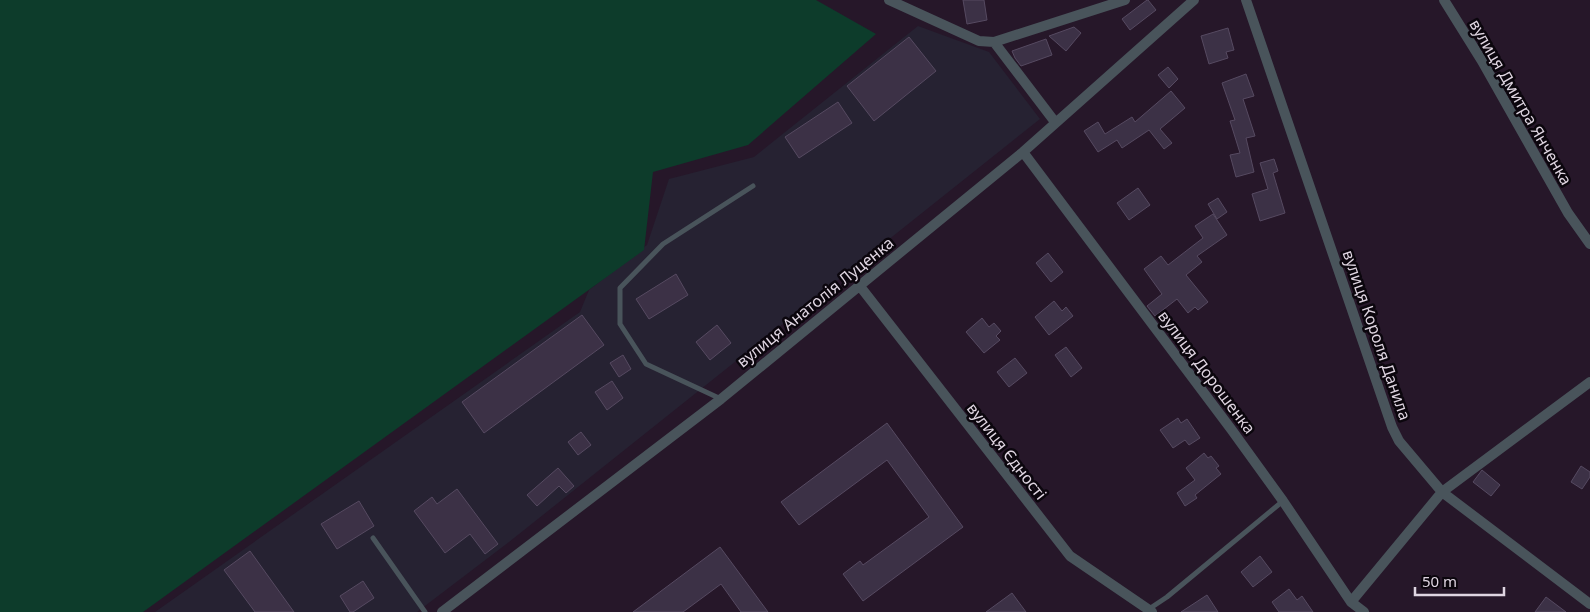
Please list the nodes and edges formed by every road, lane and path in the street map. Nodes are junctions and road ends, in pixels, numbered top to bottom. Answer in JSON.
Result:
{"nodes":[{"id":1,"x":889,"y":0,"type":"edge"},
{"id":2,"x":1124,"y":0,"type":"edge"},
{"id":3,"x":1194,"y":0,"type":"edge"},
{"id":4,"x":1246,"y":0,"type":"edge"},
{"id":5,"x":1444,"y":0,"type":"edge"},
{"id":6,"x":994,"y":42,"type":"junction"},
{"id":7,"x":1055,"y":122,"type":"junction"},
{"id":8,"x":1023,"y":152,"type":"junction"},
{"id":9,"x":752,"y":186,"type":"dead end"},
{"id":10,"x":1590,"y":244,"type":"edge"},
{"id":11,"x":859,"y":285,"type":"junction"},
{"id":12,"x":1590,"y":382,"type":"edge"},
{"id":13,"x":721,"y":399,"type":"junction"},
{"id":14,"x":1442,"y":492,"type":"junction"},
{"id":15,"x":1282,"y":501,"type":"junction"},
{"id":16,"x":373,"y":538,"type":"dead end"},
{"id":17,"x":1351,"y":602,"type":"junction"},
{"id":18,"x":1590,"y":604,"type":"edge"},
{"id":19,"x":1150,"y":611,"type":"edge"},
{"id":20,"x":425,"y":612,"type":"edge"},
{"id":21,"x":442,"y":612,"type":"edge"},
{"id":22,"x":1364,"y":612,"type":"edge"}],
"edges":[{"from":1,"to":6,"type":"street"},
{"from":2,"to":6,"type":"street"},
{"from":3,"to":7,"type":"street","name":"вулиця Анатолія Луценка"},
{"from":4,"to":14,"type":"street","name":"вулиця Короля Данила"},
{"from":5,"to":10,"type":"street","name":"вулиця Дмитра Янченка"},
{"from":6,"to":7,"type":"street"},
{"from":7,"to":8,"type":"street","name":"вулиця Анатолія Луценка"},
{"from":8,"to":11,"type":"street","name":"вулиця Анатолія Луценка"},
{"from":8,"to":15,"type":"street","name":"вулиця Дорошенка"},
{"from":9,"to":13,"type":"lane"},
{"from":11,"to":13,"type":"street","name":"вулиця Анатолія Луценка"},
{"from":11,"to":19,"type":"street","name":"вулиця Єдності"},
{"from":12,"to":14,"type":"street"},
{"from":13,"to":21,"type":"street","name":"вулиця Анатолія Луценка"},
{"from":14,"to":17,"type":"street"},
{"from":14,"to":18,"type":"street","name":"вулиця Короля Данила"},
{"from":15,"to":17,"type":"street","name":"вулиця Дорошенка"},
{"from":15,"to":19,"type":"lane"},
{"from":16,"to":20,"type":"lane"},
{"from":17,"to":22,"type":"street","name":"вулиця Дорошенка"}]}
